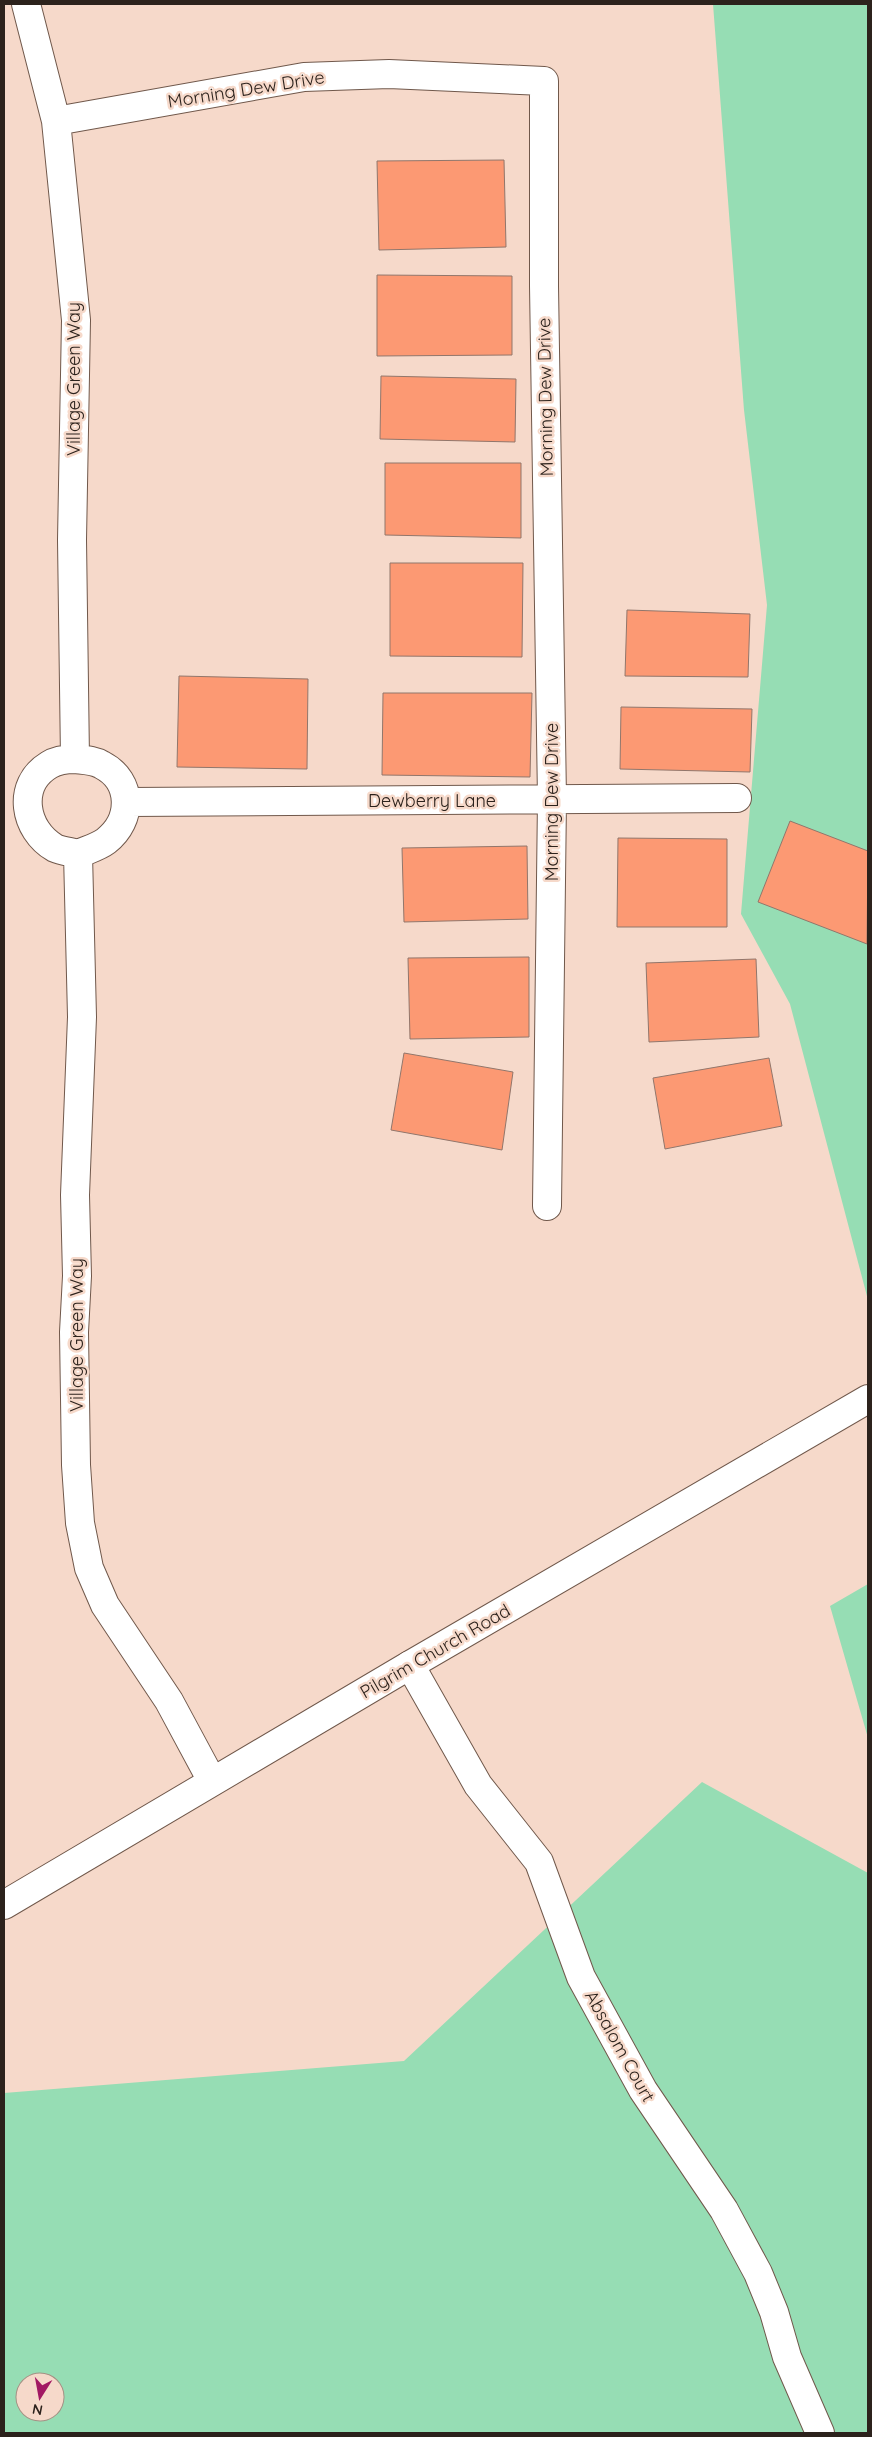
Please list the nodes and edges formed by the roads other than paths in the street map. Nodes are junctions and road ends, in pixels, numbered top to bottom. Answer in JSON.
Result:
{"nodes":[{"id":1,"x":26,"y":4,"type":"edge"},
{"id":2,"x":56,"y":121,"type":"junction"},
{"id":3,"x":75,"y":759,"type":"junction"},
{"id":4,"x":737,"y":798,"type":"dead end"},
{"id":5,"x":552,"y":799,"type":"junction"},
{"id":6,"x":128,"y":802,"type":"junction"},
{"id":7,"x":15,"y":804,"type":"edge"},
{"id":8,"x":78,"y":854,"type":"junction"},
{"id":9,"x":547,"y":1206,"type":"dead end"},
{"id":10,"x":868,"y":1399,"type":"edge"},
{"id":11,"x":410,"y":1665,"type":"junction"},
{"id":12,"x":212,"y":1781,"type":"junction"},
{"id":13,"x":4,"y":1905,"type":"edge"},
{"id":14,"x":820,"y":2433,"type":"edge"}],
"edges":[{"from":1,"to":2,"type":"street","name":"Village Green Way"},
{"from":2,"to":3,"type":"street","name":"Village Green Way"},
{"from":2,"to":5,"type":"street","name":"Morning Dew Drive"},
{"from":3,"to":6,"type":"street"},
{"from":3,"to":7,"type":"street"},
{"from":4,"to":5,"type":"street","name":"Dewberry Lane"},
{"from":5,"to":6,"type":"street","name":"Dewberry Lane"},
{"from":5,"to":9,"type":"street","name":"Morning Dew Drive"},
{"from":6,"to":8,"type":"street"},
{"from":7,"to":8,"type":"street"},
{"from":8,"to":12,"type":"street","name":"Village Green Way"},
{"from":10,"to":11,"type":"street","name":"Pilgrim Church Road"},
{"from":11,"to":12,"type":"street","name":"Pilgrim Church Road"},
{"from":11,"to":14,"type":"street","name":"Absalom Court"},
{"from":12,"to":13,"type":"street","name":"Pilgrim Church Road"}]}
